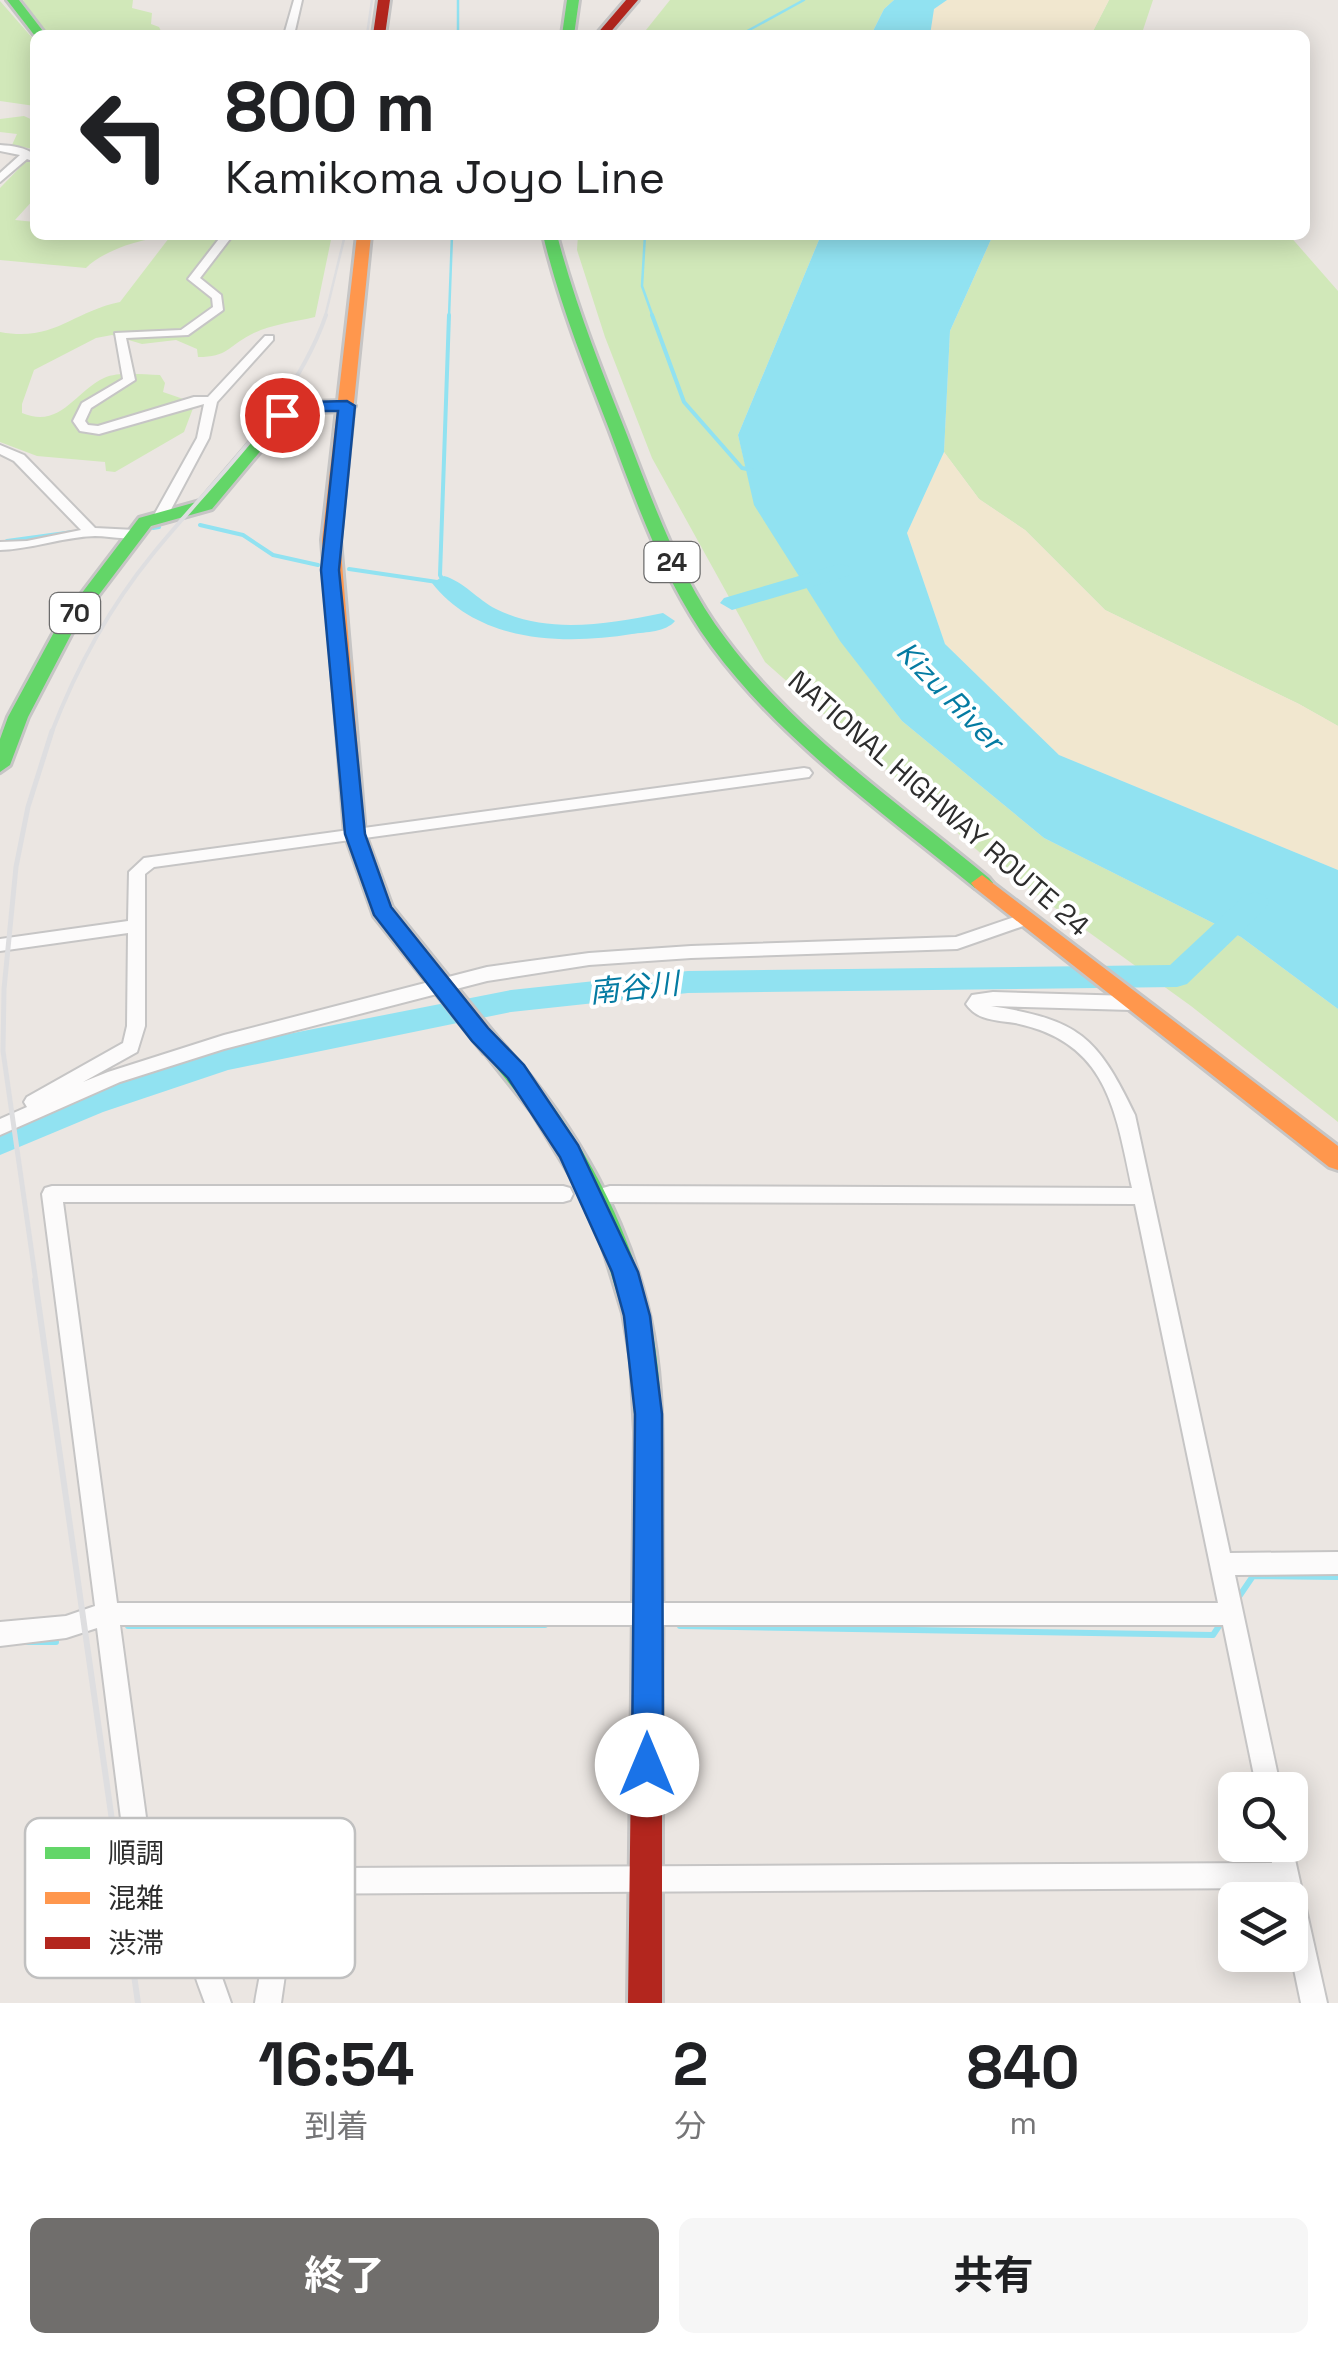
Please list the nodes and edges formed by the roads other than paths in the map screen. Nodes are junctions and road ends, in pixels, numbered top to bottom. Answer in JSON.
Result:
{"nodes":[{"id":1,"x":13,"y":0,"type":"edge"},
{"id":2,"x":298,"y":0,"type":"edge"},
{"id":3,"x":384,"y":0,"type":"edge"},
{"id":4,"x":573,"y":0,"type":"edge"},
{"id":5,"x":632,"y":0,"type":"edge"},
{"id":6,"x":36,"y":30,"type":"edge"},
{"id":7,"x":290,"y":30,"type":"edge"},
{"id":8,"x":380,"y":30,"type":"edge"},
{"id":9,"x":569,"y":30,"type":"edge"},
{"id":10,"x":606,"y":30,"type":"edge"},
{"id":11,"x":0,"y":148,"type":"edge"},
{"id":12,"x":30,"y":156,"type":"edge"},
{"id":13,"x":30,"y":157,"type":"edge"},
{"id":14,"x":0,"y":179,"type":"edge"},
{"id":15,"x":224,"y":240,"type":"edge"},
{"id":16,"x":364,"y":240,"type":"edge"},
{"id":17,"x":551,"y":240,"type":"edge"},
{"id":18,"x":269,"y":338,"type":"dead end"},
{"id":19,"x":211,"y":401,"type":"junction"},
{"id":20,"x":347,"y":406,"type":"junction"},
{"id":21,"x":0,"y":449,"type":"edge"},
{"id":22,"x":161,"y":515,"type":"junction"},
{"id":23,"x":91,"y":532,"type":"junction"},
{"id":24,"x":134,"y":534,"type":"junction"},
{"id":25,"x":0,"y":546,"type":"edge"},
{"id":26,"x":0,"y":763,"type":"edge"},
{"id":27,"x":804,"y":773,"type":"dead end"},
{"id":28,"x":355,"y":834,"type":"junction"},
{"id":29,"x":1026,"y":919,"type":"junction"},
{"id":30,"x":136,"y":926,"type":"junction"},
{"id":31,"x":0,"y":944,"type":"edge"},
{"id":32,"x":445,"y":992,"type":"junction"},
{"id":33,"x":1127,"y":1001,"type":"junction"},
{"id":34,"x":26,"y":1114,"type":"junction"},
{"id":35,"x":0,"y":1127,"type":"edge"},
{"id":36,"x":1338,"y":1160,"type":"edge"},
{"id":37,"x":564,"y":1194,"type":"dead end"},
{"id":38,"x":610,"y":1194,"type":"dead end"},
{"id":39,"x":1143,"y":1196,"type":"junction"},
{"id":40,"x":1221,"y":1564,"type":"junction"},
{"id":41,"x":1338,"y":1564,"type":"edge"},
{"id":42,"x":648,"y":1612,"type":"junction"},
{"id":43,"x":106,"y":1614,"type":"junction"},
{"id":44,"x":1232,"y":1614,"type":"junction"},
{"id":45,"x":0,"y":1634,"type":"edge"},
{"id":46,"x":1265,"y":1772,"type":"edge"},
{"id":47,"x":133,"y":1818,"type":"edge"},
{"id":48,"x":1284,"y":1862,"type":"edge"},
{"id":49,"x":1287,"y":1876,"type":"junction"},
{"id":50,"x":647,"y":1880,"type":"junction"},
{"id":51,"x":355,"y":1881,"type":"edge"},
{"id":52,"x":209,"y":1978,"type":"edge"},
{"id":53,"x":270,"y":1978,"type":"edge"},
{"id":54,"x":218,"y":2003,"type":"edge"},
{"id":55,"x":268,"y":2003,"type":"edge"},
{"id":56,"x":645,"y":2003,"type":"edge"},
{"id":57,"x":1314,"y":2003,"type":"edge"}],
"edges":[{"from":1,"to":6,"type":"main road"},
{"from":2,"to":7,"type":"street"},
{"from":3,"to":8,"type":"main road"},
{"from":4,"to":9,"type":"main road"},
{"from":5,"to":10,"type":"main road"},
{"from":11,"to":12,"type":"street"},
{"from":13,"to":14,"type":"street"},
{"from":15,"to":19,"type":"street"},
{"from":16,"to":20,"type":"main road"},
{"from":17,"to":29,"type":"main road","name":"NATIONAL HIGHWAY ROUTE 24","number":"24"},
{"from":18,"to":19,"type":"street"},
{"from":19,"to":22,"type":"street"},
{"from":20,"to":22,"type":"main road","number":"70"},
{"from":20,"to":28,"type":"main road"},
{"from":21,"to":23,"type":"street"},
{"from":22,"to":24,"type":"main road","number":"70"},
{"from":23,"to":24,"type":"street"},
{"from":23,"to":25,"type":"street"},
{"from":24,"to":26,"type":"main road","number":"70"},
{"from":27,"to":28,"type":"street"},
{"from":28,"to":30,"type":"street"},
{"from":28,"to":32,"type":"main road"},
{"from":29,"to":32,"type":"street"},
{"from":29,"to":33,"type":"main road","name":"NATIONAL HIGHWAY ROUTE 24","number":"24"},
{"from":30,"to":31,"type":"street"},
{"from":30,"to":34,"type":"street"},
{"from":32,"to":34,"type":"street"},
{"from":32,"to":42,"type":"main road"},
{"from":33,"to":36,"type":"main road","name":"NATIONAL HIGHWAY ROUTE 24","number":"24"},
{"from":33,"to":39,"type":"street"},
{"from":34,"to":35,"type":"street"},
{"from":37,"to":43,"type":"street"},
{"from":38,"to":39,"type":"street"},
{"from":39,"to":40,"type":"street"},
{"from":40,"to":41,"type":"street"},
{"from":40,"to":44,"type":"street"},
{"from":42,"to":43,"type":"street"},
{"from":42,"to":44,"type":"street"},
{"from":42,"to":50,"type":"main road"},
{"from":43,"to":45,"type":"street"},
{"from":43,"to":47,"type":"street"},
{"from":44,"to":46,"type":"street"},
{"from":48,"to":49,"type":"street"},
{"from":49,"to":50,"type":"street"},
{"from":49,"to":57,"type":"street"},
{"from":50,"to":51,"type":"street"},
{"from":50,"to":56,"type":"main road"},
{"from":52,"to":54,"type":"street"},
{"from":53,"to":55,"type":"street"}]}
